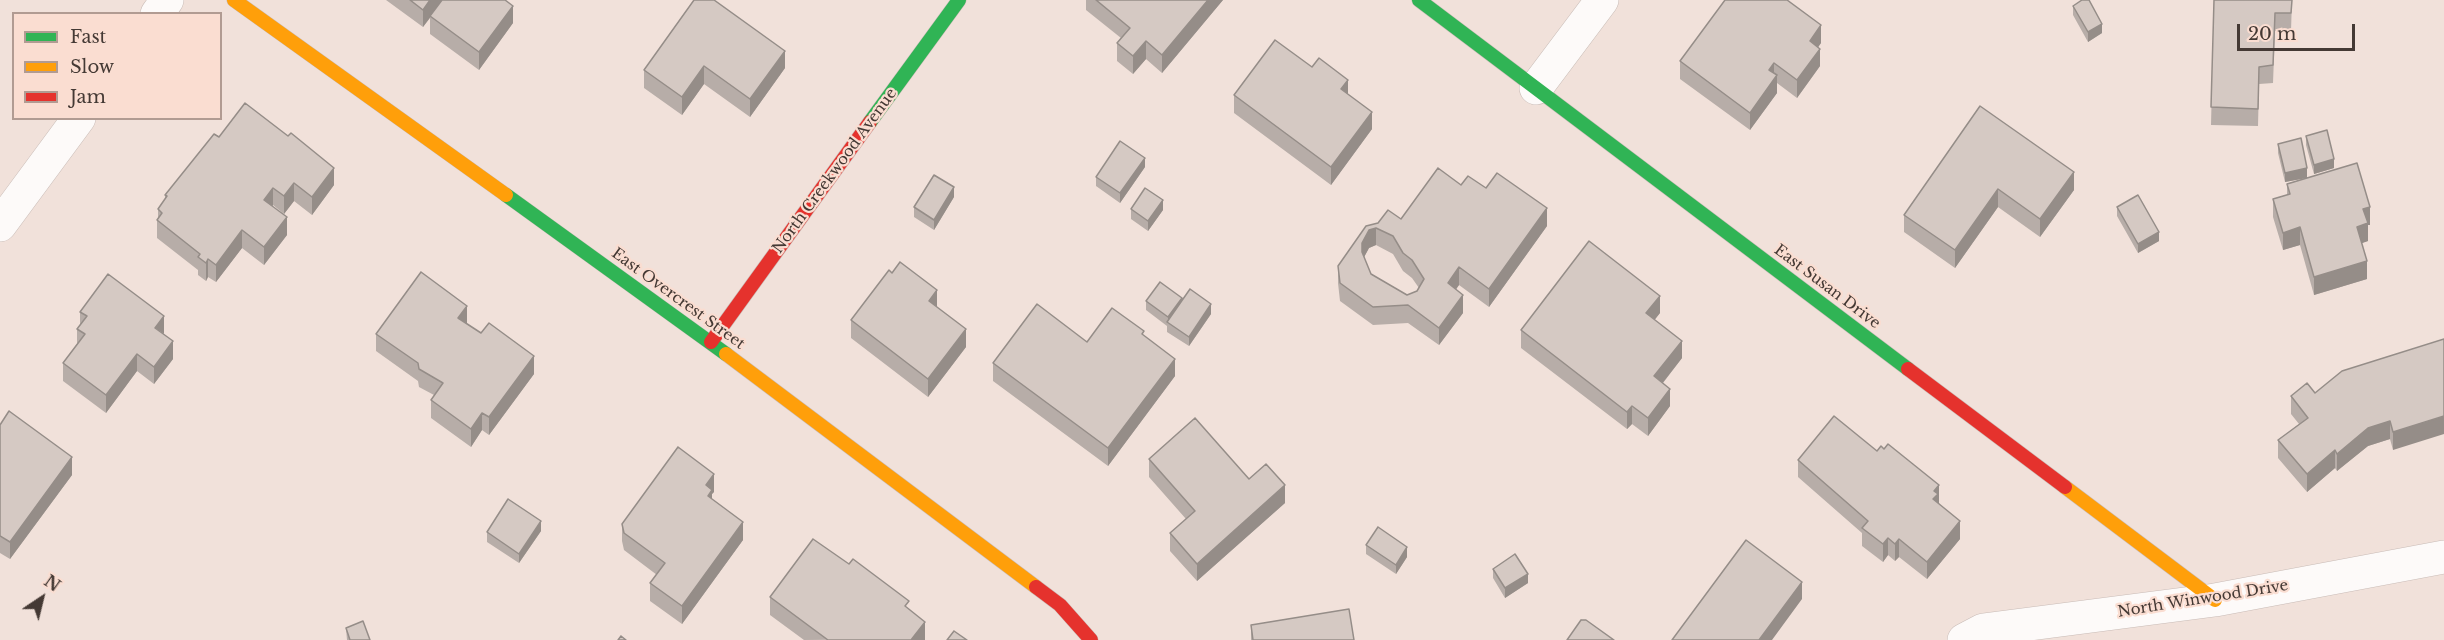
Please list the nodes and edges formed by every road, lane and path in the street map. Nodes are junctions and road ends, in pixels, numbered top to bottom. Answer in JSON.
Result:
{"nodes":[{"id":1,"x":234,"y":0,"type":"edge"},
{"id":2,"x":959,"y":0,"type":"edge"},
{"id":3,"x":1419,"y":0,"type":"edge"},
{"id":4,"x":1602,"y":0,"type":"edge"},
{"id":5,"x":1536,"y":88,"type":"junction"},
{"id":6,"x":78,"y":120,"type":"edge"},
{"id":7,"x":0,"y":225,"type":"edge"},
{"id":8,"x":711,"y":342,"type":"junction"},
{"id":9,"x":2444,"y":557,"type":"edge"},
{"id":10,"x":2215,"y":600,"type":"junction"},
{"id":11,"x":1090,"y":640,"type":"edge"},
{"id":12,"x":1964,"y":640,"type":"edge"}],
"edges":[{"from":1,"to":8,"type":"street","name":"East Overcrest Street"},
{"from":2,"to":8,"type":"street","name":"North Creekwood Avenue"},
{"from":3,"to":5,"type":"street","name":"East Susan Drive"},
{"from":4,"to":5,"type":"street"},
{"from":5,"to":10,"type":"street","name":"East Susan Drive"},
{"from":6,"to":7,"type":"street"},
{"from":8,"to":11,"type":"street","name":"East Overcrest Street"},
{"from":9,"to":10,"type":"street","name":"North Winwood Drive"},
{"from":10,"to":12,"type":"street","name":"North Winwood Drive"}]}
